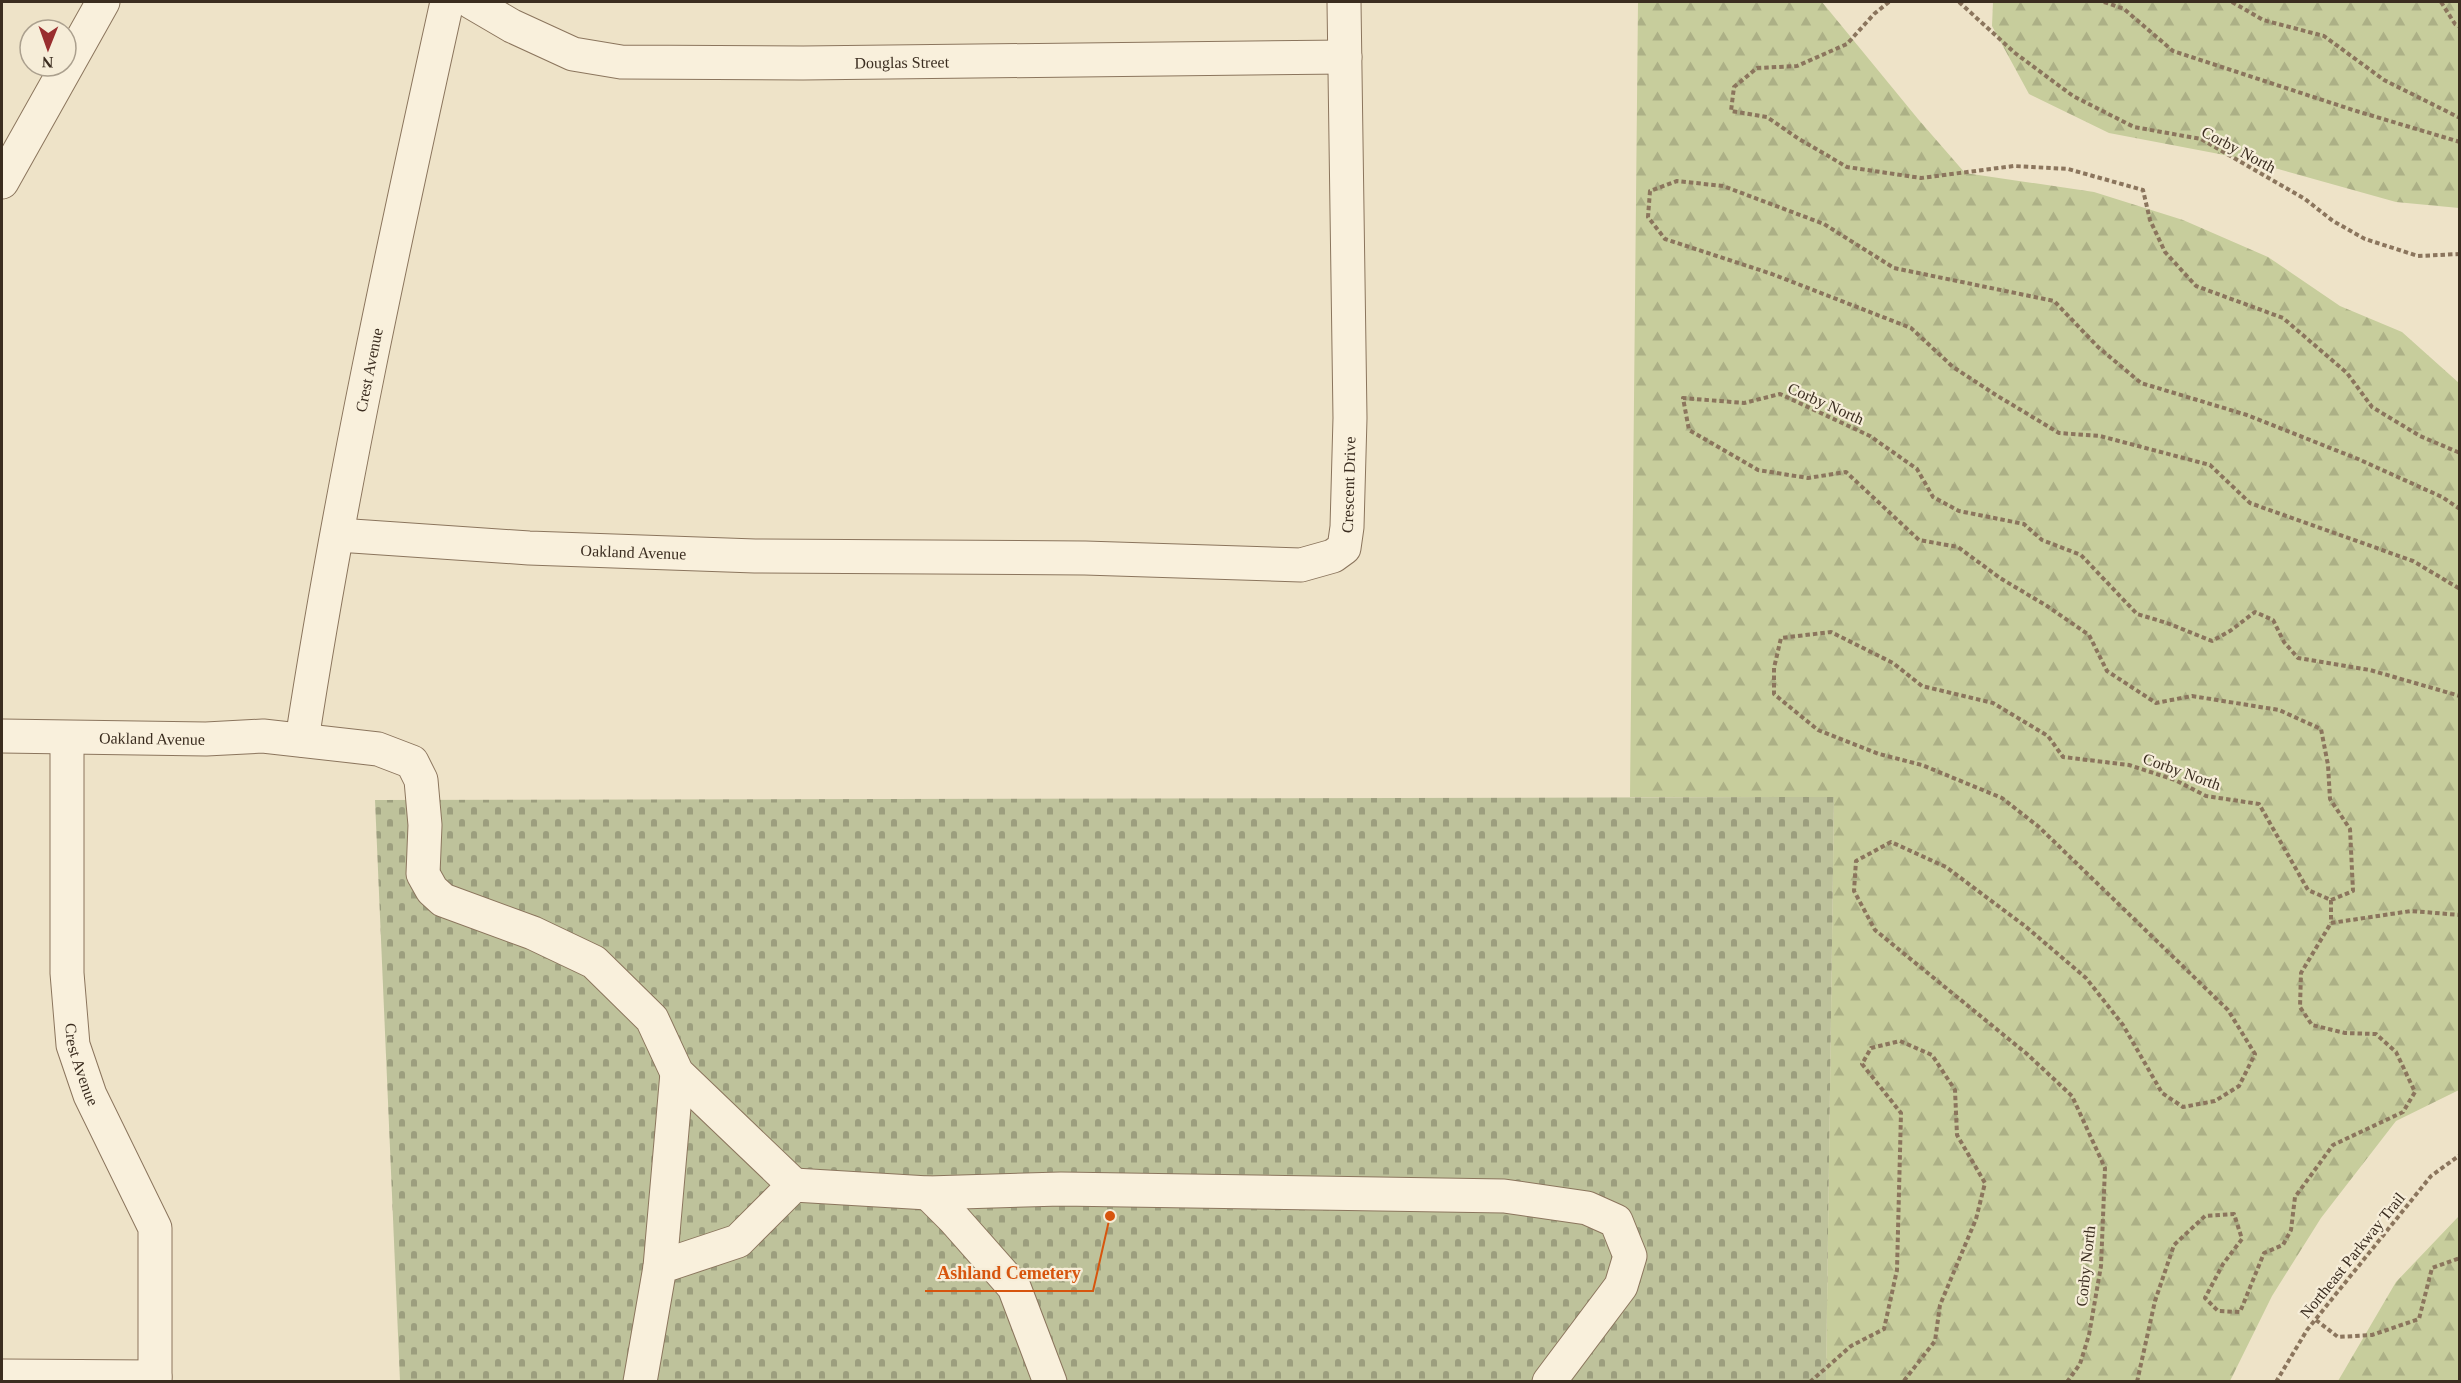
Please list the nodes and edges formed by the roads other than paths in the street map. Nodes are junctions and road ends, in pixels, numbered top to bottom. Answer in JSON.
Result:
{"nodes":[{"id":1,"x":103,"y":2,"type":"edge"},
{"id":2,"x":447,"y":2,"type":"edge"},
{"id":3,"x":471,"y":2,"type":"edge"},
{"id":4,"x":1344,"y":2,"type":"edge"},
{"id":5,"x":1345,"y":57,"type":"junction"},
{"id":6,"x":2,"y":182,"type":"edge"},
{"id":7,"x":338,"y":535,"type":"junction"},
{"id":8,"x":927,"y":557,"type":"joint"},
{"id":9,"x":2,"y":736,"type":"edge"},
{"id":10,"x":67,"y":738,"type":"junction"},
{"id":11,"x":302,"y":740,"type":"junction"},
{"id":12,"x":677,"y":1073,"type":"junction"},
{"id":13,"x":794,"y":1185,"type":"junction"},
{"id":14,"x":928,"y":1193,"type":"junction"},
{"id":15,"x":660,"y":1267,"type":"junction"},
{"id":16,"x":2,"y":1376,"type":"edge"},
{"id":17,"x":155,"y":1379,"type":"edge"},
{"id":18,"x":640,"y":1382,"type":"edge"},
{"id":19,"x":1050,"y":1382,"type":"edge"},
{"id":20,"x":1549,"y":1382,"type":"edge"}],
"edges":[{"from":1,"to":6,"type":"street"},
{"from":2,"to":7,"type":"street","name":"Crest Avenue"},
{"from":3,"to":5,"type":"street","name":"Douglas Street"},
{"from":4,"to":5,"type":"street","name":"Crescent Drive"},
{"from":5,"to":8,"type":"street","name":"Crescent Drive"},
{"from":7,"to":8,"type":"street","name":"Oakland Avenue"},
{"from":7,"to":11,"type":"street","name":"Crest Avenue"},
{"from":9,"to":10,"type":"street","name":"Oakland Avenue"},
{"from":10,"to":11,"type":"street","name":"Oakland Avenue"},
{"from":10,"to":17,"type":"street","name":"Crest Avenue"},
{"from":11,"to":12,"type":"street","name":"Oakland Avenue"},
{"from":12,"to":13,"type":"street"},
{"from":12,"to":15,"type":"street"},
{"from":13,"to":14,"type":"street"},
{"from":13,"to":15,"type":"street"},
{"from":14,"to":19,"type":"street"},
{"from":14,"to":20,"type":"street"},
{"from":15,"to":18,"type":"street"},
{"from":16,"to":17,"type":"street"}]}
